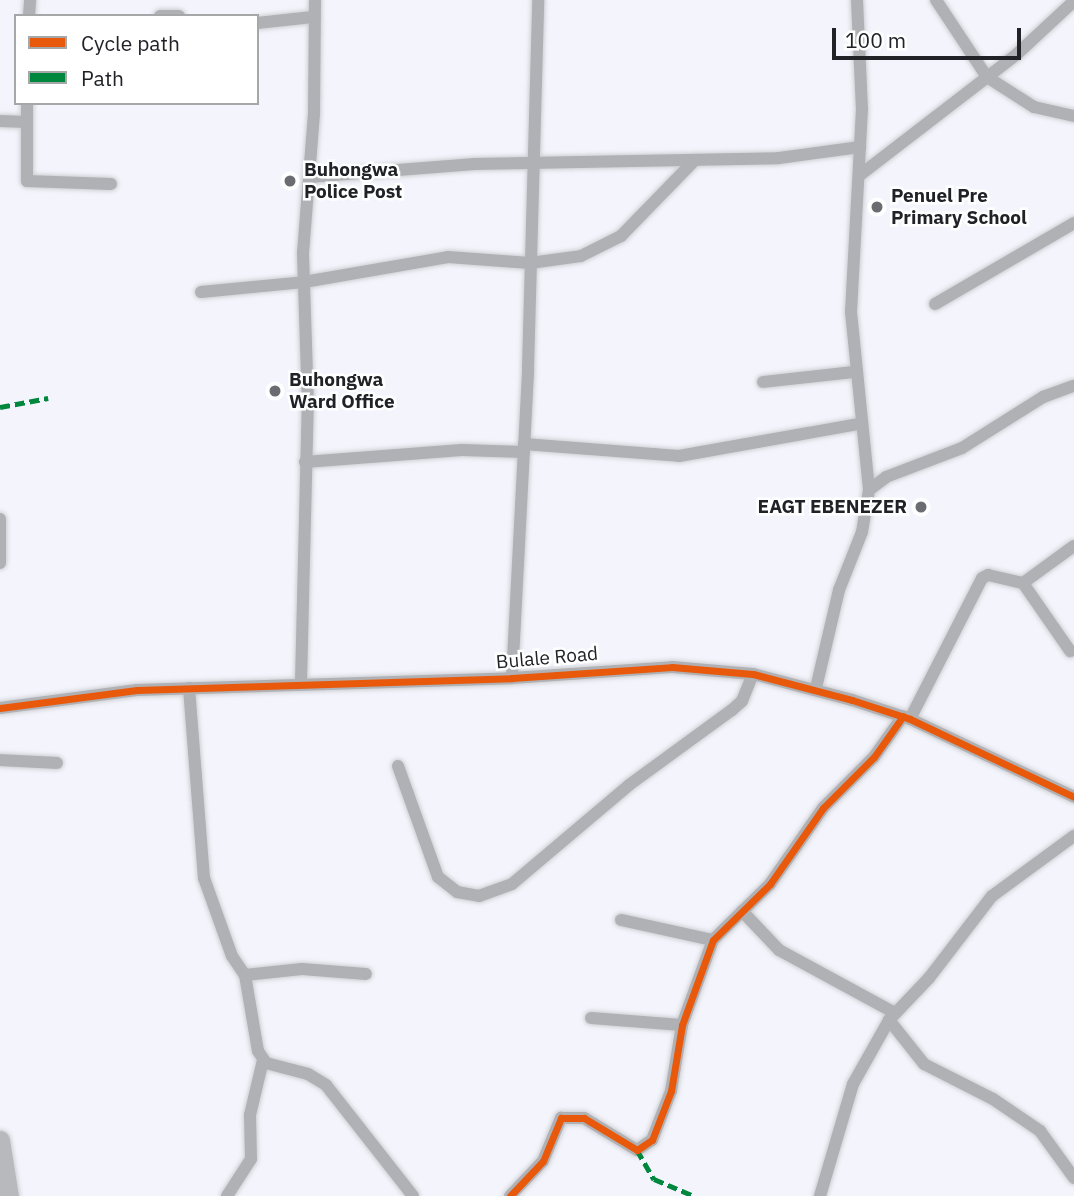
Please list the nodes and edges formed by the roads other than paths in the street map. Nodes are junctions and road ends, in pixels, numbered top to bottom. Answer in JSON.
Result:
{"nodes":[{"id":1,"x":315,"y":0,"type":"edge"},
{"id":2,"x":538,"y":0,"type":"edge"},
{"id":3,"x":858,"y":0,"type":"edge"},
{"id":4,"x":936,"y":0,"type":"edge"},
{"id":5,"x":1074,"y":1,"type":"edge"},
{"id":6,"x":313,"y":17,"type":"junction"},
{"id":7,"x":259,"y":23,"type":"edge"},
{"id":8,"x":987,"y":77,"type":"junction"},
{"id":9,"x":27,"y":105,"type":"edge"},
{"id":10,"x":1074,"y":116,"type":"edge"},
{"id":11,"x":0,"y":121,"type":"edge"},
{"id":12,"x":27,"y":122,"type":"junction"},
{"id":13,"x":860,"y":147,"type":"junction"},
{"id":14,"x":695,"y":160,"type":"junction"},
{"id":15,"x":534,"y":165,"type":"junction"},
{"id":16,"x":860,"y":175,"type":"junction"},
{"id":17,"x":309,"y":177,"type":"junction"},
{"id":18,"x":111,"y":184,"type":"dead end"},
{"id":19,"x":1074,"y":223,"type":"edge"},
{"id":20,"x":530,"y":263,"type":"junction"},
{"id":21,"x":304,"y":282,"type":"junction"},
{"id":22,"x":201,"y":292,"type":"dead end"},
{"id":23,"x":935,"y":304,"type":"dead end"},
{"id":24,"x":854,"y":372,"type":"junction"},
{"id":25,"x":763,"y":382,"type":"dead end"},
{"id":26,"x":1074,"y":386,"type":"edge"},
{"id":27,"x":859,"y":424,"type":"junction"},
{"id":28,"x":524,"y":448,"type":"junction"},
{"id":29,"x":305,"y":462,"type":"junction"},
{"id":30,"x":869,"y":490,"type":"junction"},
{"id":31,"x":0,"y":519,"type":"edge"},
{"id":32,"x":1074,"y":546,"type":"edge"},
{"id":33,"x":0,"y":563,"type":"edge"},
{"id":34,"x":1023,"y":583,"type":"junction"},
{"id":35,"x":1070,"y":650,"type":"dead end"},
{"id":36,"x":753,"y":674,"type":"junction"},
{"id":37,"x":512,"y":678,"type":"junction"},
{"id":38,"x":301,"y":682,"type":"junction"},
{"id":39,"x":189,"y":688,"type":"junction"},
{"id":40,"x":816,"y":688,"type":"junction"},
{"id":41,"x":0,"y":708,"type":"edge"},
{"id":42,"x":906,"y":718,"type":"junction"},
{"id":43,"x":0,"y":760,"type":"edge"},
{"id":44,"x":57,"y":762,"type":"dead end"},
{"id":45,"x":398,"y":766,"type":"dead end"},
{"id":46,"x":1074,"y":797,"type":"edge"},
{"id":47,"x":1074,"y":836,"type":"edge"},
{"id":48,"x":741,"y":911,"type":"junction"},
{"id":49,"x":621,"y":920,"type":"dead end"},
{"id":50,"x":713,"y":940,"type":"junction"},
{"id":51,"x":366,"y":974,"type":"dead end"},
{"id":52,"x":245,"y":975,"type":"junction"},
{"id":53,"x":892,"y":1016,"type":"junction"},
{"id":54,"x":591,"y":1018,"type":"dead end"},
{"id":55,"x":682,"y":1025,"type":"junction"},
{"id":56,"x":262,"y":1060,"type":"junction"},
{"id":57,"x":0,"y":1140,"type":"edge"},
{"id":58,"x":1074,"y":1178,"type":"edge"},
{"id":59,"x":9,"y":1196,"type":"edge"},
{"id":60,"x":227,"y":1196,"type":"edge"},
{"id":61,"x":413,"y":1196,"type":"edge"},
{"id":62,"x":510,"y":1196,"type":"edge"},
{"id":63,"x":820,"y":1196,"type":"edge"}],
"edges":[{"from":1,"to":6,"type":"street"},
{"from":2,"to":15,"type":"street"},
{"from":3,"to":13,"type":"street"},
{"from":4,"to":8,"type":"street"},
{"from":5,"to":8,"type":"street"},
{"from":6,"to":7,"type":"street"},
{"from":6,"to":17,"type":"street"},
{"from":8,"to":10,"type":"street"},
{"from":8,"to":16,"type":"street"},
{"from":9,"to":12,"type":"street"},
{"from":11,"to":12,"type":"street"},
{"from":12,"to":18,"type":"street"},
{"from":13,"to":14,"type":"street"},
{"from":13,"to":16,"type":"street"},
{"from":14,"to":15,"type":"street"},
{"from":14,"to":20,"type":"street"},
{"from":15,"to":17,"type":"street"},
{"from":15,"to":20,"type":"street"},
{"from":16,"to":24,"type":"street"},
{"from":17,"to":21,"type":"street"},
{"from":19,"to":23,"type":"street"},
{"from":20,"to":21,"type":"street"},
{"from":20,"to":28,"type":"street"},
{"from":21,"to":22,"type":"street"},
{"from":21,"to":29,"type":"street"},
{"from":24,"to":25,"type":"street"},
{"from":24,"to":27,"type":"street"},
{"from":26,"to":30,"type":"street"},
{"from":27,"to":28,"type":"street"},
{"from":27,"to":30,"type":"street"},
{"from":28,"to":29,"type":"street"},
{"from":28,"to":37,"type":"street"},
{"from":29,"to":38,"type":"street"},
{"from":30,"to":40,"type":"street"},
{"from":31,"to":33,"type":"street"},
{"from":32,"to":34,"type":"street"},
{"from":34,"to":35,"type":"street"},
{"from":34,"to":42,"type":"street"},
{"from":36,"to":37,"type":"street","name":"Bulale Road"},
{"from":36,"to":40,"type":"street","name":"Bulale Road"},
{"from":36,"to":45,"type":"street"},
{"from":37,"to":38,"type":"street","name":"Bulale Road"},
{"from":38,"to":39,"type":"street","name":"Bulale Road"},
{"from":39,"to":41,"type":"street","name":"Bulale Road"},
{"from":39,"to":52,"type":"street"},
{"from":40,"to":42,"type":"street","name":"Bulale Road"},
{"from":42,"to":46,"type":"street","name":"Bulale Road"},
{"from":42,"to":48,"type":"street"},
{"from":43,"to":44,"type":"street"},
{"from":47,"to":53,"type":"street"},
{"from":48,"to":50,"type":"street"},
{"from":48,"to":53,"type":"street"},
{"from":49,"to":50,"type":"street"},
{"from":50,"to":55,"type":"street"},
{"from":51,"to":52,"type":"street"},
{"from":52,"to":56,"type":"street"},
{"from":53,"to":58,"type":"street"},
{"from":53,"to":63,"type":"street"},
{"from":54,"to":55,"type":"street"},
{"from":55,"to":62,"type":"street"},
{"from":56,"to":60,"type":"street"},
{"from":56,"to":61,"type":"street"},
{"from":57,"to":59,"type":"highway"}]}
